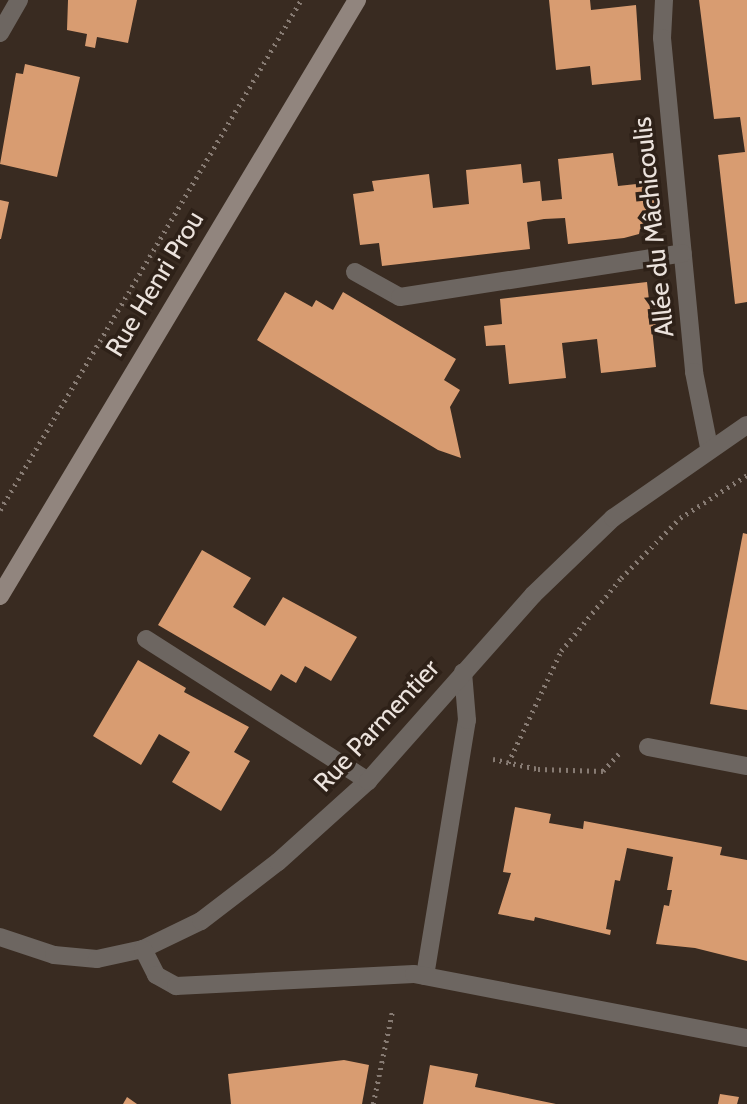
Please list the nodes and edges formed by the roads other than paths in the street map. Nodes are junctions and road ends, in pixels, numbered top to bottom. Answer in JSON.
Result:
{"nodes":[{"id":1,"x":19,"y":0,"type":"edge"},
{"id":2,"x":357,"y":0,"type":"edge"},
{"id":3,"x":664,"y":0,"type":"edge"},
{"id":4,"x":0,"y":33,"type":"edge"},
{"id":5,"x":683,"y":253,"type":"junction"},
{"id":6,"x":355,"y":272,"type":"dead end"},
{"id":7,"x":747,"y":425,"type":"edge"},
{"id":8,"x":709,"y":447,"type":"junction"},
{"id":9,"x":0,"y":596,"type":"edge"},
{"id":10,"x":146,"y":639,"type":"dead end"},
{"id":11,"x":463,"y":672,"type":"junction"},
{"id":12,"x":648,"y":747,"type":"road end"},
{"id":13,"x":747,"y":766,"type":"edge"},
{"id":14,"x":368,"y":781,"type":"junction"},
{"id":15,"x":0,"y":937,"type":"edge"},
{"id":16,"x":143,"y":949,"type":"junction"},
{"id":17,"x":425,"y":976,"type":"junction"},
{"id":18,"x":747,"y":1038,"type":"edge"}],
"edges":[{"from":1,"to":4,"type":"street"},
{"from":2,"to":9,"type":"street","name":"Rue Henri Prou"},
{"from":3,"to":5,"type":"street","name":"Allée du Mâchicoulis"},
{"from":5,"to":6,"type":"street"},
{"from":5,"to":8,"type":"street","name":"Allée du Mâchicoulis"},
{"from":7,"to":8,"type":"street","name":"Rue Parmentier"},
{"from":8,"to":11,"type":"street","name":"Rue Parmentier"},
{"from":10,"to":14,"type":"street"},
{"from":11,"to":14,"type":"street","name":"Rue Parmentier"},
{"from":11,"to":17,"type":"street"},
{"from":12,"to":13,"type":"street"},
{"from":14,"to":16,"type":"street","name":"Rue Parmentier"},
{"from":15,"to":16,"type":"street","name":"Rue Parmentier"},
{"from":16,"to":17,"type":"street"},
{"from":17,"to":18,"type":"street"}]}
